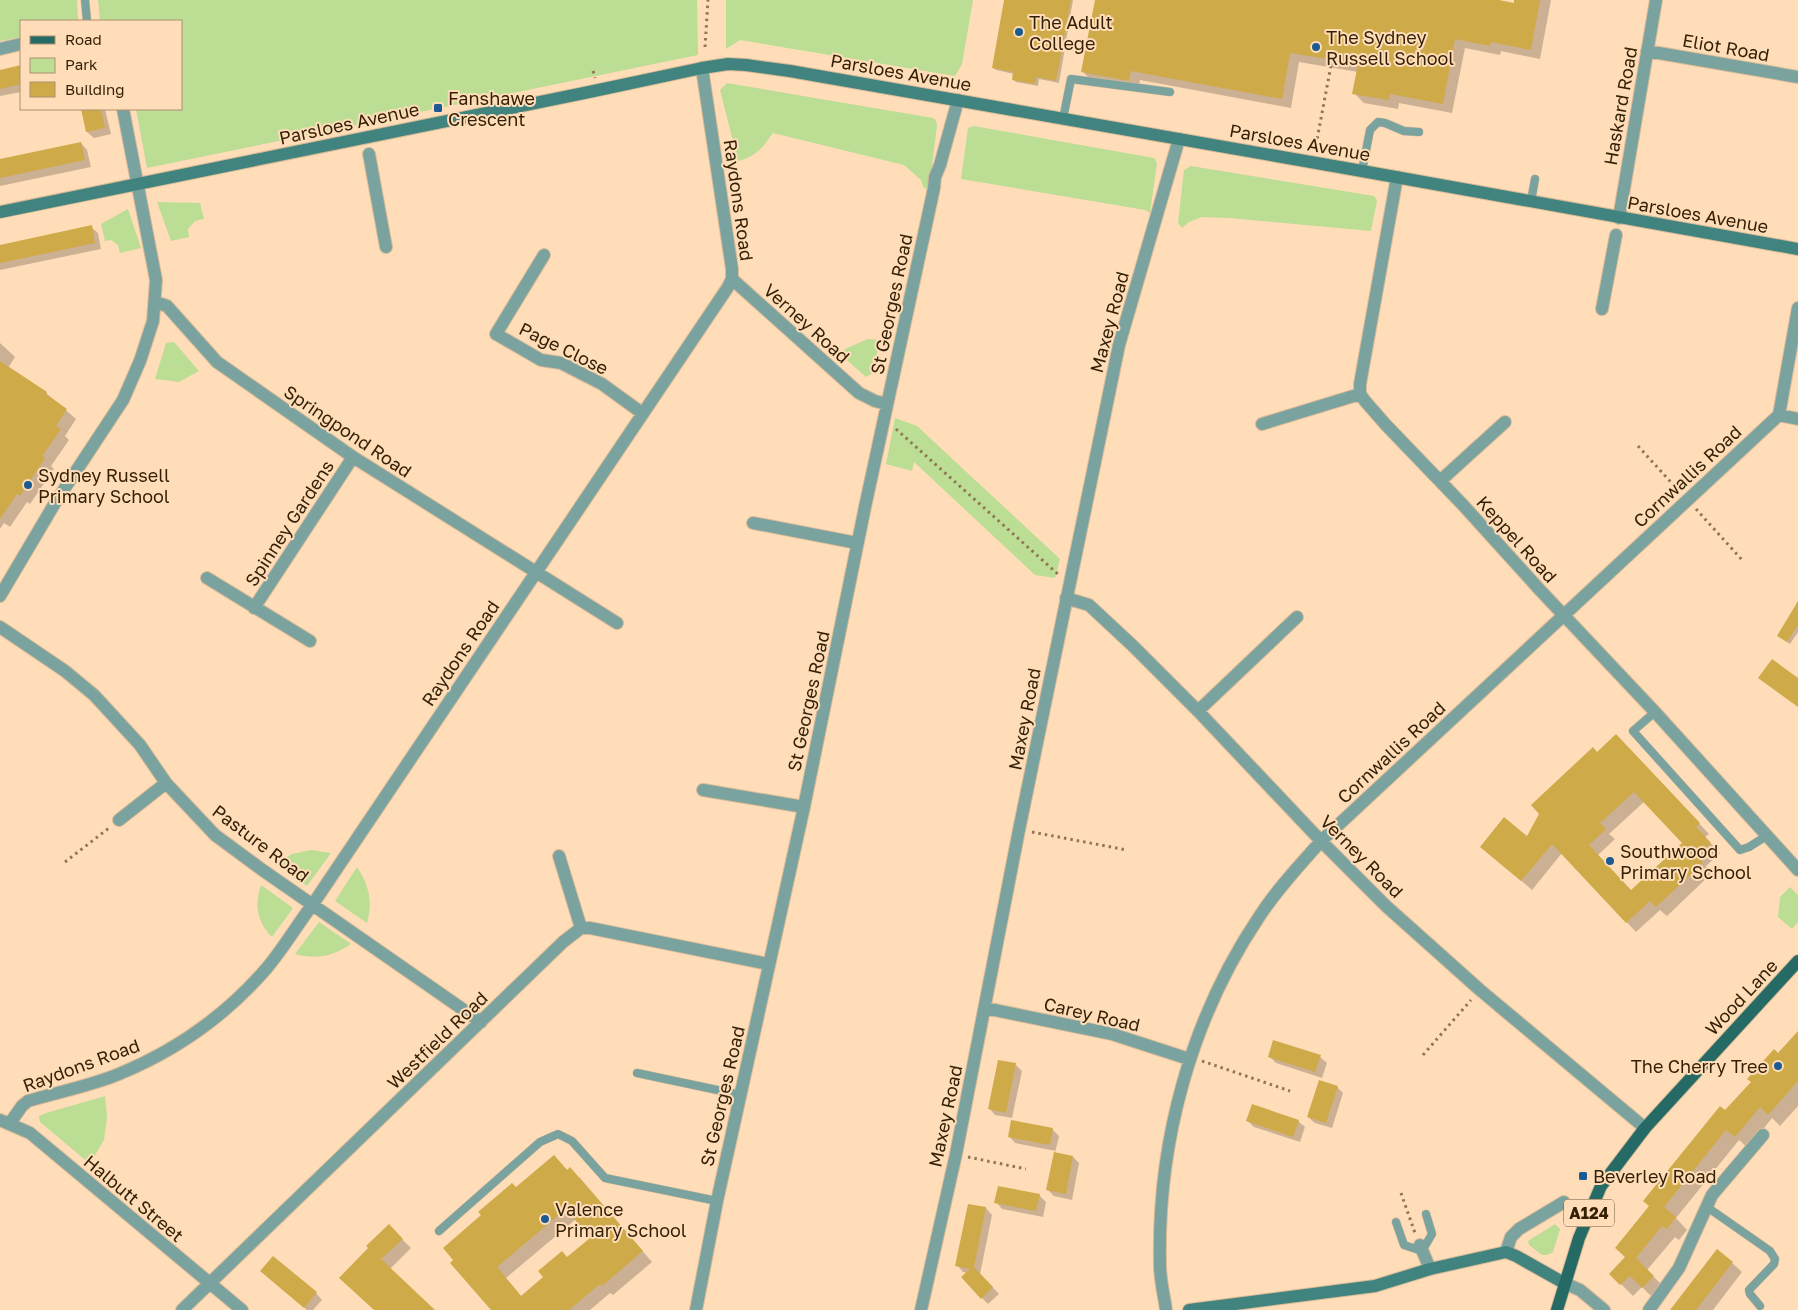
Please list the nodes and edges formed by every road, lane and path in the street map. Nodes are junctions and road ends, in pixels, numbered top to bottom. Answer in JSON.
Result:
{"nodes":[{"id":1,"x":85,"y":0,"type":"edge"},
{"id":2,"x":708,"y":0,"type":"edge"},
{"id":3,"x":1656,"y":0,"type":"edge"},
{"id":4,"x":87,"y":20,"type":"edge"},
{"id":5,"x":20,"y":44,"type":"edge"},
{"id":6,"x":705,"y":47,"type":"dead end"},
{"id":7,"x":0,"y":49,"type":"edge"},
{"id":8,"x":1647,"y":51,"type":"junction"},
{"id":9,"x":1332,"y":60,"type":"dead end"},
{"id":10,"x":702,"y":68,"type":"junction"},
{"id":11,"x":1798,"y":77,"type":"edge"},
{"id":12,"x":1170,"y":92,"type":"dead end"},
{"id":13,"x":958,"y":100,"type":"junction"},
{"id":14,"x":123,"y":110,"type":"edge"},
{"id":15,"x":1063,"y":119,"type":"junction"},
{"id":16,"x":1419,"y":132,"type":"dead end"},
{"id":17,"x":1179,"y":139,"type":"junction"},
{"id":18,"x":1316,"y":145,"type":"dead end"},
{"id":19,"x":369,"y":154,"type":"dead end"},
{"id":20,"x":1362,"y":171,"type":"junction"},
{"id":21,"x":1397,"y":177,"type":"junction"},
{"id":22,"x":1535,"y":178,"type":"dead end"},
{"id":23,"x":137,"y":183,"type":"junction"},
{"id":24,"x":1531,"y":201,"type":"junction"},
{"id":25,"x":0,"y":212,"type":"edge"},
{"id":26,"x":1619,"y":218,"type":"junction"},
{"id":27,"x":1616,"y":235,"type":"dead end"},
{"id":28,"x":386,"y":246,"type":"dead end"},
{"id":29,"x":1798,"y":249,"type":"edge"},
{"id":30,"x":544,"y":255,"type":"dead end"},
{"id":31,"x":732,"y":279,"type":"junction"},
{"id":32,"x":155,"y":302,"type":"junction"},
{"id":33,"x":1798,"y":308,"type":"edge"},
{"id":34,"x":1602,"y":309,"type":"dead end"},
{"id":35,"x":1360,"y":394,"type":"junction"},
{"id":36,"x":887,"y":404,"type":"junction"},
{"id":37,"x":642,"y":413,"type":"junction"},
{"id":38,"x":1779,"y":415,"type":"junction"},
{"id":39,"x":1798,"y":419,"type":"edge"},
{"id":40,"x":1505,"y":422,"type":"dead end"},
{"id":41,"x":890,"y":424,"type":"dead end"},
{"id":42,"x":1262,"y":424,"type":"dead end"},
{"id":43,"x":353,"y":457,"type":"junction"},
{"id":44,"x":1440,"y":481,"type":"junction"},
{"id":45,"x":753,"y":523,"type":"dead end"},
{"id":46,"x":857,"y":544,"type":"junction"},
{"id":47,"x":536,"y":572,"type":"junction"},
{"id":48,"x":1060,"y":576,"type":"dead end"},
{"id":49,"x":208,"y":578,"type":"dead end"},
{"id":50,"x":0,"y":596,"type":"edge"},
{"id":51,"x":1066,"y":598,"type":"junction"},
{"id":52,"x":254,"y":608,"type":"junction"},
{"id":53,"x":1563,"y":615,"type":"junction"},
{"id":54,"x":1297,"y":617,"type":"dead end"},
{"id":55,"x":617,"y":623,"type":"dead end"},
{"id":56,"x":0,"y":627,"type":"edge"},
{"id":57,"x":310,"y":641,"type":"dead end"},
{"id":58,"x":1198,"y":711,"type":"junction"},
{"id":59,"x":1655,"y":712,"type":"junction"},
{"id":60,"x":166,"y":784,"type":"junction"},
{"id":61,"x":703,"y":790,"type":"dead end"},
{"id":62,"x":804,"y":807,"type":"junction"},
{"id":63,"x":119,"y":820,"type":"joint"},
{"id":64,"x":1019,"y":830,"type":"junction"},
{"id":65,"x":1768,"y":835,"type":"junction"},
{"id":66,"x":1321,"y":841,"type":"junction"},
{"id":67,"x":1127,"y":850,"type":"dead end"},
{"id":68,"x":559,"y":856,"type":"dead end"},
{"id":69,"x":65,"y":862,"type":"dead end"},
{"id":70,"x":1798,"y":870,"type":"edge"},
{"id":71,"x":312,"y":904,"type":"junction"},
{"id":72,"x":581,"y":928,"type":"junction"},
{"id":73,"x":1798,"y":961,"type":"edge"},
{"id":74,"x":768,"y":964,"type":"junction"},
{"id":75,"x":1480,"y":990,"type":"junction"},
{"id":76,"x":985,"y":1008,"type":"junction"},
{"id":77,"x":481,"y":1022,"type":"junction"},
{"id":78,"x":1423,"y":1055,"type":"dead end"},
{"id":79,"x":1189,"y":1059,"type":"junction"},
{"id":80,"x":637,"y":1073,"type":"dead end"},
{"id":81,"x":1290,"y":1091,"type":"dead end"},
{"id":82,"x":741,"y":1095,"type":"junction"},
{"id":83,"x":5,"y":1122,"type":"edge"},
{"id":84,"x":1645,"y":1128,"type":"junction"},
{"id":85,"x":1763,"y":1135,"type":"dead end"},
{"id":86,"x":956,"y":1154,"type":"junction"},
{"id":87,"x":1026,"y":1169,"type":"dead end"},
{"id":88,"x":1401,"y":1193,"type":"dead end"},
{"id":89,"x":717,"y":1201,"type":"junction"},
{"id":90,"x":1564,"y":1202,"type":"dead end"},
{"id":91,"x":1707,"y":1207,"type":"junction"},
{"id":92,"x":1426,"y":1214,"type":"dead end"},
{"id":93,"x":1396,"y":1222,"type":"dead end"},
{"id":94,"x":439,"y":1231,"type":"dead end"},
{"id":95,"x":1421,"y":1248,"type":"junction"},
{"id":96,"x":1506,"y":1252,"type":"junction"},
{"id":97,"x":1430,"y":1269,"type":"junction"},
{"id":98,"x":1564,"y":1283,"type":"junction"},
{"id":99,"x":209,"y":1284,"type":"junction"},
{"id":100,"x":1760,"y":1306,"type":"dead end"},
{"id":101,"x":182,"y":1310,"type":"edge"},
{"id":102,"x":242,"y":1310,"type":"edge"},
{"id":103,"x":696,"y":1310,"type":"edge"},
{"id":104,"x":921,"y":1310,"type":"edge"},
{"id":105,"x":1166,"y":1310,"type":"edge"},
{"id":106,"x":1189,"y":1310,"type":"edge"},
{"id":107,"x":1557,"y":1310,"type":"edge"},
{"id":108,"x":1604,"y":1310,"type":"edge"},
{"id":109,"x":1649,"y":1310,"type":"edge"}],
"edges":[{"from":1,"to":4,"type":"lane"},
{"from":2,"to":6,"type":"path"},
{"from":3,"to":8,"type":"street","name":"Haskard Road"},
{"from":5,"to":7,"type":"street"},
{"from":8,"to":11,"type":"street","name":"Eliot Road"},
{"from":8,"to":26,"type":"street","name":"Haskard Road"},
{"from":9,"to":18,"type":"path"},
{"from":10,"to":13,"type":"street","name":"Parsloes Avenue"},
{"from":10,"to":23,"type":"street","name":"Parsloes Avenue"},
{"from":10,"to":31,"type":"street","name":"Raydons Road"},
{"from":12,"to":15,"type":"lane"},
{"from":13,"to":15,"type":"street","name":"Parsloes Avenue"},
{"from":13,"to":36,"type":"street","name":"St Georges Road"},
{"from":14,"to":23,"type":"street"},
{"from":15,"to":17,"type":"street","name":"Parsloes Avenue"},
{"from":16,"to":20,"type":"lane"},
{"from":17,"to":20,"type":"street","name":"Parsloes Avenue"},
{"from":17,"to":51,"type":"street","name":"Maxey Road"},
{"from":19,"to":28,"type":"street","name":"Parsloes Avenue"},
{"from":20,"to":21,"type":"street","name":"Parsloes Avenue"},
{"from":21,"to":24,"type":"street","name":"Parsloes Avenue"},
{"from":21,"to":35,"type":"street"},
{"from":22,"to":24,"type":"lane"},
{"from":23,"to":25,"type":"street","name":"Parsloes Avenue"},
{"from":23,"to":32,"type":"street"},
{"from":24,"to":26,"type":"street","name":"Parsloes Avenue"},
{"from":26,"to":29,"type":"street","name":"Parsloes Avenue"},
{"from":27,"to":34,"type":"street"},
{"from":30,"to":37,"type":"street","name":"Page Close"},
{"from":31,"to":36,"type":"street","name":"Verney Road"},
{"from":31,"to":37,"type":"street","name":"Raydons Road"},
{"from":32,"to":43,"type":"street","name":"Springpond Road"},
{"from":32,"to":50,"type":"street"},
{"from":33,"to":38,"type":"street"},
{"from":35,"to":42,"type":"street"},
{"from":35,"to":44,"type":"street","name":"Keppel Road"},
{"from":36,"to":46,"type":"street","name":"St Georges Road"},
{"from":37,"to":47,"type":"street","name":"Raydons Road"},
{"from":38,"to":39,"type":"street"},
{"from":38,"to":53,"type":"street","name":"Cornwallis Road"},
{"from":40,"to":44,"type":"street"},
{"from":41,"to":48,"type":"path"},
{"from":43,"to":47,"type":"street","name":"Springpond Road"},
{"from":43,"to":52,"type":"street","name":"Spinney Gardens"},
{"from":44,"to":53,"type":"street","name":"Keppel Road"},
{"from":45,"to":46,"type":"street"},
{"from":46,"to":62,"type":"street","name":"St Georges Road"},
{"from":47,"to":55,"type":"street","name":"Springpond Road"},
{"from":47,"to":71,"type":"street","name":"Raydons Road"},
{"from":49,"to":52,"type":"street","name":"Spinney Gardens"},
{"from":51,"to":58,"type":"street","name":"Verney Road"},
{"from":51,"to":64,"type":"street","name":"Maxey Road"},
{"from":52,"to":57,"type":"street","name":"Spinney Gardens"},
{"from":53,"to":59,"type":"street","name":"Keppel Road"},
{"from":53,"to":66,"type":"street","name":"Cornwallis Road"},
{"from":54,"to":58,"type":"street"},
{"from":56,"to":60,"type":"street","name":"Pasture Road"},
{"from":58,"to":66,"type":"street","name":"Verney Road"},
{"from":59,"to":65,"type":"street","name":"Keppel Road"},
{"from":59,"to":65,"type":"lane"},
{"from":60,"to":63,"type":"street"},
{"from":60,"to":71,"type":"street","name":"Pasture Road"},
{"from":61,"to":62,"type":"street"},
{"from":62,"to":74,"type":"street","name":"St Georges Road"},
{"from":63,"to":69,"type":"path"},
{"from":64,"to":67,"type":"path"},
{"from":64,"to":76,"type":"street","name":"Maxey Road"},
{"from":65,"to":70,"type":"street","name":"Keppel Road"},
{"from":66,"to":75,"type":"street","name":"Verney Road"},
{"from":66,"to":79,"type":"street","name":"Cornwallis Road"},
{"from":68,"to":72,"type":"street"},
{"from":71,"to":77,"type":"street","name":"Pasture Road"},
{"from":71,"to":83,"type":"street","name":"Raydons Road"},
{"from":72,"to":74,"type":"street"},
{"from":72,"to":77,"type":"street","name":"Westfield Road"},
{"from":73,"to":84,"type":"main road","name":"Wood Lane","number":"A124"},
{"from":74,"to":82,"type":"street","name":"St Georges Road"},
{"from":75,"to":78,"type":"path"},
{"from":75,"to":84,"type":"street","name":"Verney Road"},
{"from":76,"to":79,"type":"street","name":"Carey Road"},
{"from":76,"to":86,"type":"street","name":"Maxey Road"},
{"from":77,"to":99,"type":"street","name":"Westfield Road"},
{"from":79,"to":81,"type":"path"},
{"from":79,"to":105,"type":"street","name":"Cornwallis Road"},
{"from":80,"to":82,"type":"lane"},
{"from":82,"to":89,"type":"street","name":"St Georges Road"},
{"from":83,"to":99,"type":"street","name":"Halbutt Street"},
{"from":84,"to":98,"type":"main road","name":"Wood Lane","number":"A124"},
{"from":85,"to":91,"type":"street"},
{"from":86,"to":87,"type":"path"},
{"from":86,"to":104,"type":"street","name":"Maxey Road"},
{"from":88,"to":95,"type":"path"},
{"from":89,"to":94,"type":"lane"},
{"from":89,"to":103,"type":"street","name":"St Georges Road"},
{"from":90,"to":96,"type":"street"},
{"from":91,"to":100,"type":"lane"},
{"from":91,"to":109,"type":"street"},
{"from":92,"to":95,"type":"lane"},
{"from":93,"to":95,"type":"lane"},
{"from":95,"to":97,"type":"street"},
{"from":96,"to":97,"type":"street"},
{"from":96,"to":98,"type":"street"},
{"from":97,"to":106,"type":"street"},
{"from":98,"to":107,"type":"main road","name":"Wood Lane","number":"A124"},
{"from":98,"to":108,"type":"street"},
{"from":99,"to":101,"type":"street","name":"Westfield Road"},
{"from":99,"to":102,"type":"street","name":"Halbutt Street"}]}
